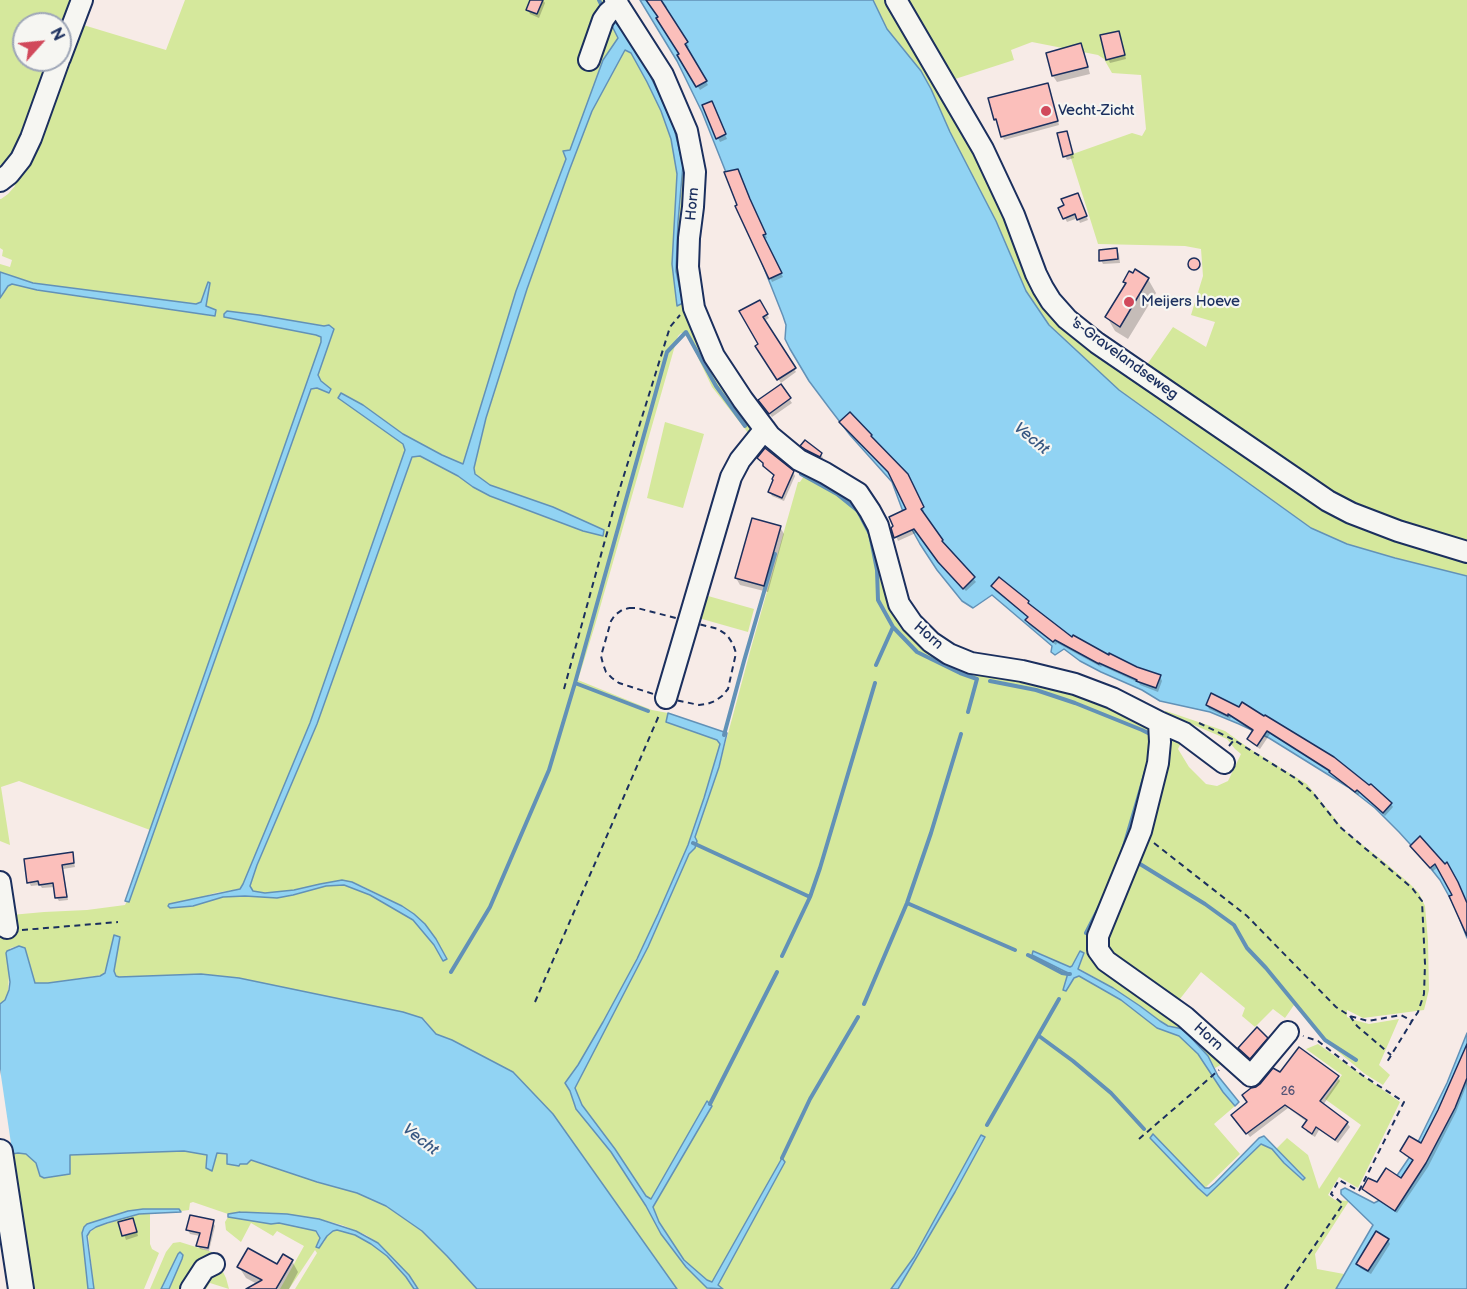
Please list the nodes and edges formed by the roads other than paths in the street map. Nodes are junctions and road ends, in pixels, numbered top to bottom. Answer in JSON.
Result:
{"nodes":[{"id":1,"x":81,"y":0,"type":"edge"},
{"id":2,"x":896,"y":0,"type":"edge"},
{"id":3,"x":616,"y":2,"type":"edge"},
{"id":4,"x":72,"y":25,"type":"edge"},
{"id":5,"x":588,"y":60,"type":"dead end"},
{"id":6,"x":55,"y":72,"type":"edge"},
{"id":7,"x":0,"y":181,"type":"edge"},
{"id":8,"x":765,"y":429,"type":"junction"},
{"id":9,"x":1467,"y":552,"type":"edge"},
{"id":10,"x":666,"y":698,"type":"road end"},
{"id":11,"x":1159,"y":722,"type":"junction"},
{"id":12,"x":1222,"y":762,"type":"road end"},
{"id":13,"x":0,"y":882,"type":"edge"},
{"id":14,"x":7,"y":928,"type":"road end"},
{"id":15,"x":1288,"y":1032,"type":"road end"},
{"id":16,"x":1,"y":1160,"type":"edge"},
{"id":17,"x":214,"y":1264,"type":"dead end"},
{"id":18,"x":21,"y":1289,"type":"edge"},
{"id":19,"x":191,"y":1289,"type":"edge"}],
"edges":[{"from":1,"to":4,"type":"street"},
{"from":2,"to":9,"type":"street","name":"'s-Gravelandseweg"},
{"from":3,"to":5,"type":"street"},
{"from":3,"to":8,"type":"street","name":"Horn"},
{"from":6,"to":7,"type":"street"},
{"from":8,"to":10,"type":"street"},
{"from":8,"to":11,"type":"street","name":"Horn"},
{"from":11,"to":12,"type":"street"},
{"from":11,"to":15,"type":"street","name":"Horn"},
{"from":13,"to":14,"type":"street"},
{"from":16,"to":18,"type":"main road"},
{"from":17,"to":19,"type":"street"}]}
